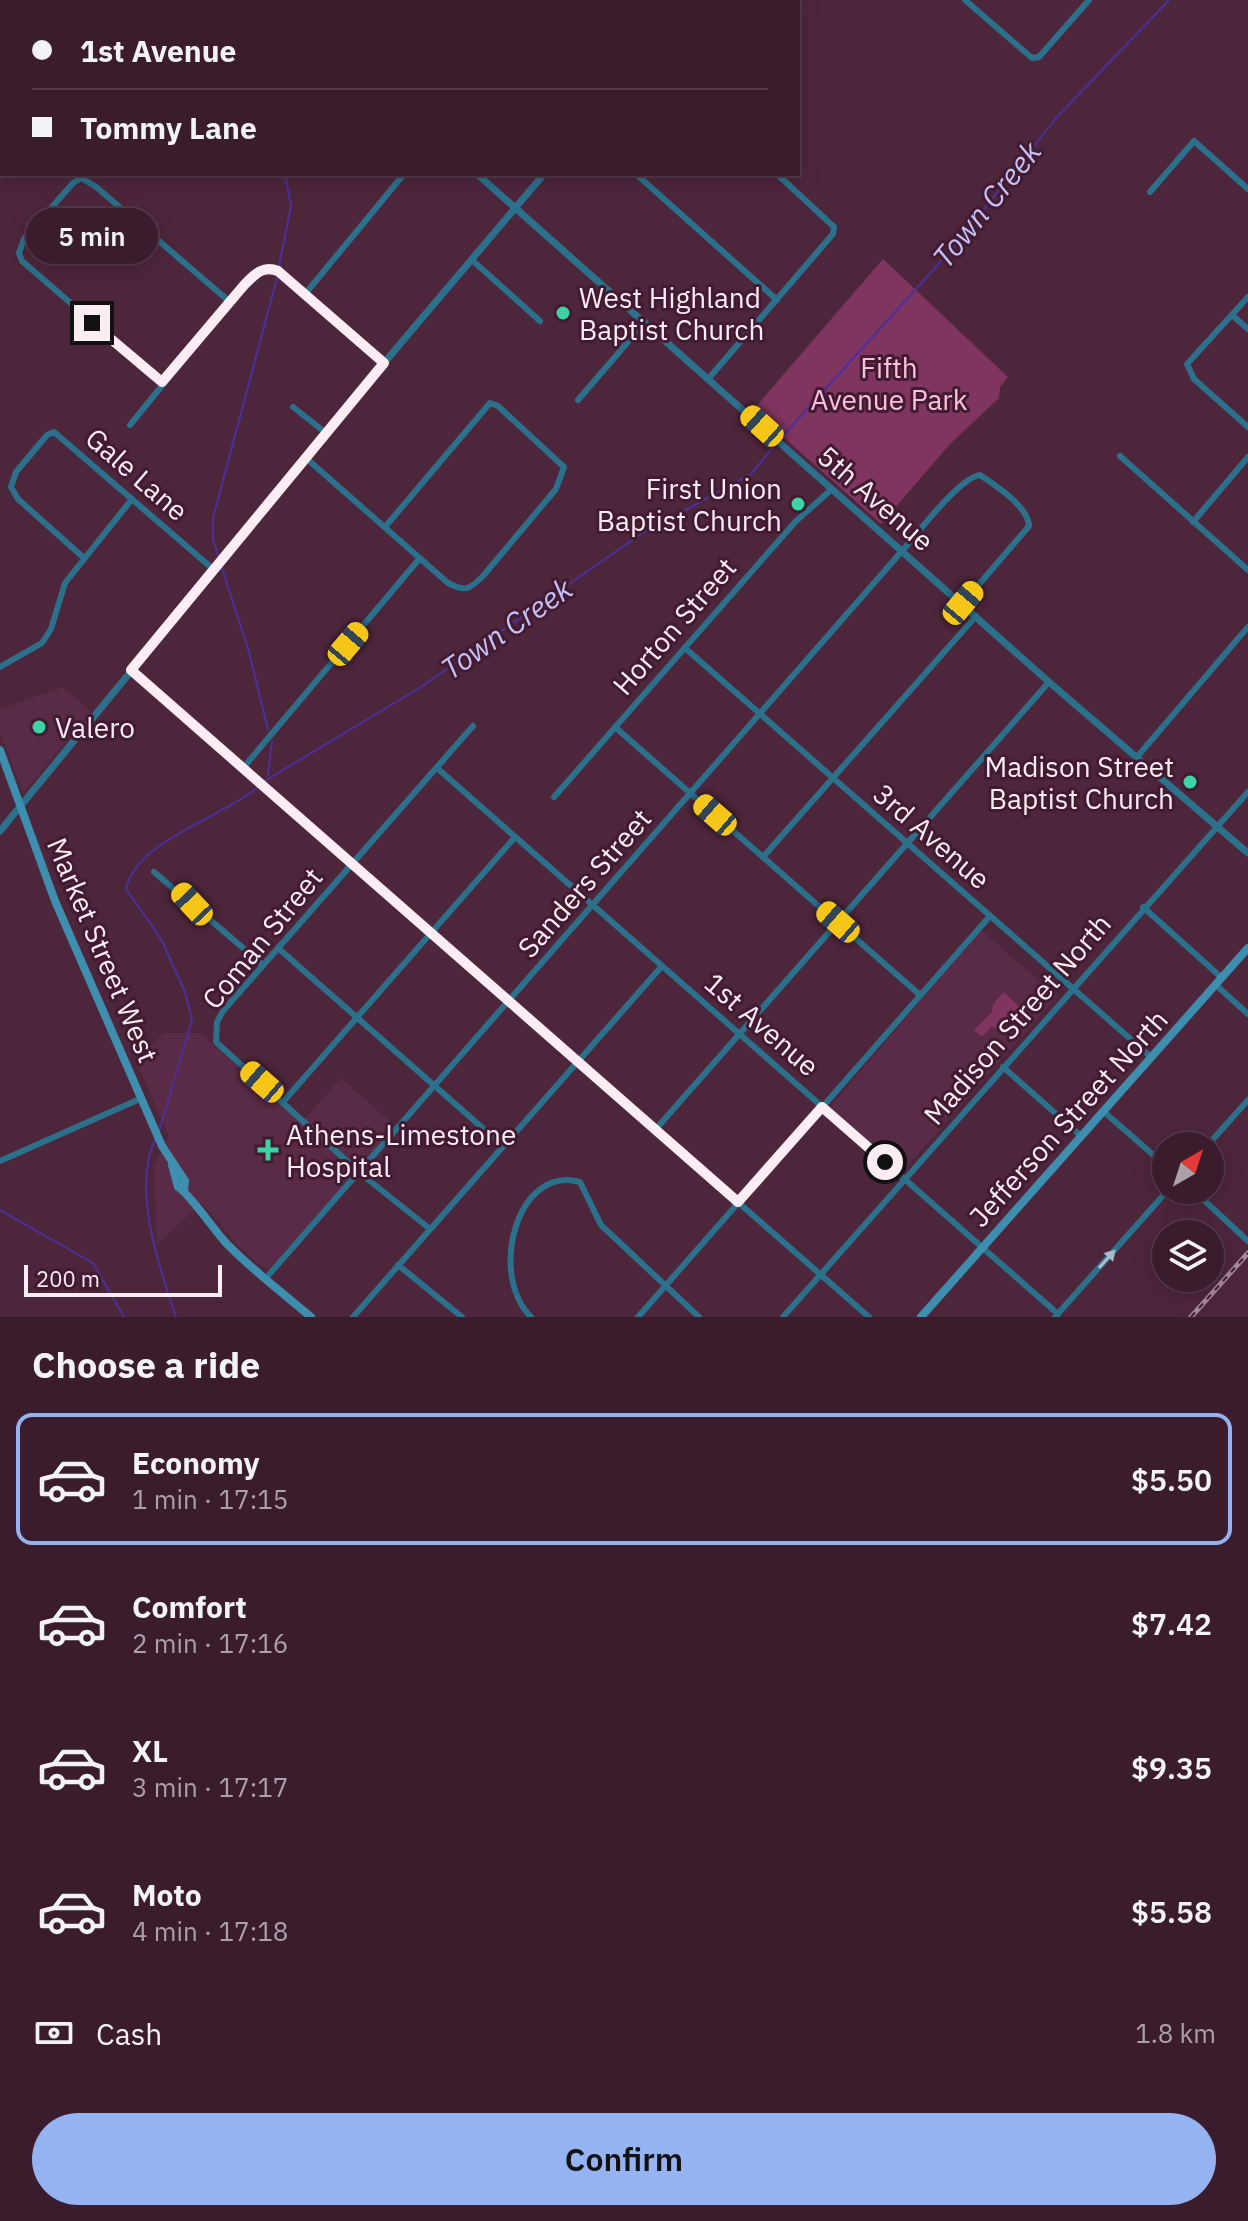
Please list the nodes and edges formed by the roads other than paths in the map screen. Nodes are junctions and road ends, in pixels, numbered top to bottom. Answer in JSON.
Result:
{"nodes":[{"id":1,"x":965,"y":0,"type":"edge"},
{"id":2,"x":1089,"y":0,"type":"edge"},
{"id":3,"x":402,"y":176,"type":"edge"},
{"id":4,"x":479,"y":176,"type":"edge"},
{"id":5,"x":542,"y":176,"type":"edge"},
{"id":6,"x":638,"y":176,"type":"edge"},
{"id":7,"x":779,"y":176,"type":"edge"},
{"id":8,"x":1248,"y":189,"type":"edge"},
{"id":9,"x":1150,"y":192,"type":"dead end"},
{"id":10,"x":516,"y":208,"type":"junction"},
{"id":11,"x":472,"y":260,"type":"junction"},
{"id":12,"x":305,"y":294,"type":"junction"},
{"id":13,"x":1248,"y":297,"type":"edge"},
{"id":14,"x":777,"y":300,"type":"junction"},
{"id":15,"x":230,"y":302,"type":"junction"},
{"id":16,"x":1233,"y":316,"type":"junction"},
{"id":17,"x":540,"y":321,"type":"dead end"},
{"id":18,"x":645,"y":322,"type":"junction"},
{"id":19,"x":1248,"y":329,"type":"edge"},
{"id":20,"x":384,"y":363,"type":"junction"},
{"id":21,"x":709,"y":378,"type":"junction"},
{"id":22,"x":162,"y":382,"type":"junction"},
{"id":23,"x":578,"y":400,"type":"dead end"},
{"id":24,"x":293,"y":407,"type":"dead end"},
{"id":25,"x":130,"y":425,"type":"dead end"},
{"id":26,"x":1248,"y":427,"type":"edge"},
{"id":27,"x":326,"y":433,"type":"junction"},
{"id":28,"x":1120,"y":456,"type":"dead end"},
{"id":29,"x":1248,"y":457,"type":"edge"},
{"id":30,"x":306,"y":458,"type":"junction"},
{"id":31,"x":832,"y":489,"type":"junction"},
{"id":32,"x":132,"y":499,"type":"junction"},
{"id":33,"x":1193,"y":522,"type":"junction"},
{"id":34,"x":385,"y":527,"type":"junction"},
{"id":35,"x":902,"y":551,"type":"junction"},
{"id":36,"x":84,"y":558,"type":"junction"},
{"id":37,"x":420,"y":558,"type":"junction"},
{"id":38,"x":213,"y":569,"type":"junction"},
{"id":39,"x":1248,"y":570,"type":"edge"},
{"id":40,"x":963,"y":603,"type":"junction"},
{"id":41,"x":976,"y":616,"type":"junction"},
{"id":42,"x":1248,"y":627,"type":"edge"},
{"id":43,"x":685,"y":648,"type":"junction"},
{"id":44,"x":0,"y":667,"type":"edge"},
{"id":45,"x":131,"y":670,"type":"junction"},
{"id":46,"x":1049,"y":682,"type":"junction"},
{"id":47,"x":761,"y":715,"type":"junction"},
{"id":48,"x":473,"y":726,"type":"dead end"},
{"id":49,"x":615,"y":727,"type":"junction"},
{"id":50,"x":0,"y":750,"type":"edge"},
{"id":51,"x":1137,"y":757,"type":"junction"},
{"id":52,"x":243,"y":768,"type":"junction"},
{"id":53,"x":437,"y":768,"type":"junction"},
{"id":54,"x":833,"y":778,"type":"junction"},
{"id":55,"x":1248,"y":792,"type":"edge"},
{"id":56,"x":691,"y":794,"type":"junction"},
{"id":57,"x":554,"y":797,"type":"dead end"},
{"id":58,"x":20,"y":808,"type":"junction"},
{"id":59,"x":1218,"y":827,"type":"junction"},
{"id":60,"x":0,"y":831,"type":"edge"},
{"id":61,"x":515,"y":837,"type":"junction"},
{"id":62,"x":907,"y":843,"type":"junction"},
{"id":63,"x":1248,"y":853,"type":"edge"},
{"id":64,"x":763,"y":857,"type":"junction"},
{"id":65,"x":352,"y":864,"type":"junction"},
{"id":66,"x":154,"y":872,"type":"dead end"},
{"id":67,"x":593,"y":905,"type":"junction"},
{"id":68,"x":1143,"y":907,"type":"junction"},
{"id":69,"x":990,"y":916,"type":"junction"},
{"id":70,"x":838,"y":922,"type":"junction"},
{"id":71,"x":431,"y":933,"type":"junction"},
{"id":72,"x":278,"y":948,"type":"junction"},
{"id":73,"x":1248,"y":948,"type":"edge"},
{"id":74,"x":263,"y":965,"type":"junction"},
{"id":75,"x":662,"y":966,"type":"junction"},
{"id":76,"x":1219,"y":981,"type":"junction"},
{"id":77,"x":1072,"y":988,"type":"junction"},
{"id":78,"x":920,"y":995,"type":"junction"},
{"id":79,"x":509,"y":1001,"type":"junction"},
{"id":80,"x":1248,"y":1014,"type":"edge"},
{"id":81,"x":357,"y":1017,"type":"junction"},
{"id":82,"x":740,"y":1034,"type":"junction"},
{"id":83,"x":1151,"y":1057,"type":"junction"},
{"id":84,"x":577,"y":1061,"type":"junction"},
{"id":85,"x":1003,"y":1067,"type":"junction"},
{"id":86,"x":435,"y":1086,"type":"junction"},
{"id":87,"x":142,"y":1098,"type":"junction"},
{"id":88,"x":1248,"y":1100,"type":"edge"},
{"id":89,"x":283,"y":1102,"type":"junction"},
{"id":90,"x":822,"y":1107,"type":"junction"},
{"id":91,"x":1103,"y":1111,"type":"junction"},
{"id":92,"x":655,"y":1130,"type":"junction"},
{"id":93,"x":1219,"y":1132,"type":"edge"},
{"id":94,"x":1081,"y":1136,"type":"junction"},
{"id":95,"x":503,"y":1146,"type":"junction"},
{"id":96,"x":1152,"y":1154,"type":"edge"},
{"id":97,"x":0,"y":1161,"type":"edge"},
{"id":98,"x":360,"y":1173,"type":"junction"},
{"id":99,"x":906,"y":1180,"type":"junction"},
{"id":100,"x":738,"y":1202,"type":"junction"},
{"id":101,"x":1156,"y":1204,"type":"edge"},
{"id":102,"x":1209,"y":1204,"type":"edge"},
{"id":103,"x":430,"y":1229,"type":"junction"},
{"id":104,"x":1247,"y":1237,"type":"edge"},
{"id":105,"x":982,"y":1247,"type":"junction"},
{"id":106,"x":398,"y":1265,"type":"junction"},
{"id":107,"x":820,"y":1275,"type":"junction"},
{"id":108,"x":266,"y":1278,"type":"junction"},
{"id":109,"x":664,"y":1286,"type":"junction"},
{"id":110,"x":1057,"y":1315,"type":"edge"},
{"id":111,"x":311,"y":1317,"type":"edge"},
{"id":112,"x":353,"y":1317,"type":"edge"},
{"id":113,"x":462,"y":1317,"type":"edge"},
{"id":114,"x":531,"y":1317,"type":"edge"},
{"id":115,"x":638,"y":1317,"type":"edge"},
{"id":116,"x":699,"y":1317,"type":"edge"},
{"id":117,"x":783,"y":1317,"type":"edge"},
{"id":118,"x":869,"y":1317,"type":"edge"},
{"id":119,"x":921,"y":1317,"type":"edge"}],
"edges":[{"from":1,"to":2,"type":"street"},
{"from":3,"to":12,"type":"street"},
{"from":4,"to":10,"type":"street","name":"5th Avenue"},
{"from":5,"to":10,"type":"street"},
{"from":6,"to":14,"type":"street"},
{"from":7,"to":14,"type":"street"},
{"from":8,"to":9,"type":"street"},
{"from":10,"to":11,"type":"street"},
{"from":10,"to":18,"type":"street","name":"5th Avenue"},
{"from":11,"to":17,"type":"street"},
{"from":11,"to":20,"type":"street"},
{"from":12,"to":15,"type":"street"},
{"from":12,"to":20,"type":"street"},
{"from":13,"to":16,"type":"street"},
{"from":14,"to":21,"type":"street"},
{"from":15,"to":22,"type":"street"},
{"from":15,"to":22,"type":"street"},
{"from":16,"to":19,"type":"street"},
{"from":16,"to":26,"type":"street"},
{"from":18,"to":21,"type":"street","name":"5th Avenue"},
{"from":18,"to":23,"type":"street"},
{"from":20,"to":27,"type":"street"},
{"from":21,"to":31,"type":"street","name":"5th Avenue"},
{"from":22,"to":25,"type":"street"},
{"from":24,"to":27,"type":"street"},
{"from":27,"to":30,"type":"street"},
{"from":28,"to":33,"type":"street"},
{"from":29,"to":33,"type":"street"},
{"from":30,"to":34,"type":"street"},
{"from":30,"to":38,"type":"street"},
{"from":31,"to":35,"type":"street","name":"5th Avenue"},
{"from":31,"to":43,"type":"street","name":"Horton Street"},
{"from":32,"to":36,"type":"street"},
{"from":32,"to":36,"type":"street","name":"Gale Lane"},
{"from":32,"to":38,"type":"street","name":"Gale Lane"},
{"from":33,"to":39,"type":"street"},
{"from":34,"to":37,"type":"street"},
{"from":34,"to":37,"type":"street"},
{"from":35,"to":40,"type":"street","name":"5th Avenue"},
{"from":35,"to":40,"type":"street","name":"Sanders Street"},
{"from":35,"to":47,"type":"street","name":"Sanders Street"},
{"from":36,"to":44,"type":"street"},
{"from":37,"to":52,"type":"street"},
{"from":38,"to":45,"type":"street"},
{"from":40,"to":41,"type":"street","name":"5th Avenue"},
{"from":41,"to":46,"type":"street","name":"5th Avenue"},
{"from":41,"to":54,"type":"street"},
{"from":42,"to":51,"type":"street"},
{"from":43,"to":47,"type":"street","name":"3rd Avenue"},
{"from":43,"to":49,"type":"street","name":"Horton Street"},
{"from":45,"to":52,"type":"street"},
{"from":45,"to":58,"type":"street"},
{"from":46,"to":51,"type":"street","name":"5th Avenue"},
{"from":46,"to":62,"type":"street"},
{"from":47,"to":54,"type":"street","name":"3rd Avenue"},
{"from":47,"to":56,"type":"street","name":"Sanders Street"},
{"from":48,"to":53,"type":"street","name":"Coman Street"},
{"from":49,"to":56,"type":"street"},
{"from":49,"to":57,"type":"street","name":"Horton Street"},
{"from":50,"to":58,"type":"main road","name":"Market Street West"},
{"from":51,"to":59,"type":"street","name":"5th Avenue"},
{"from":52,"to":65,"type":"street"},
{"from":53,"to":61,"type":"street","name":"1st Avenue"},
{"from":53,"to":65,"type":"street","name":"Coman Street"},
{"from":54,"to":62,"type":"street","name":"3rd Avenue"},
{"from":54,"to":64,"type":"street"},
{"from":55,"to":59,"type":"street","name":"Madison Street North"},
{"from":56,"to":64,"type":"street"},
{"from":56,"to":67,"type":"street","name":"Sanders Street"},
{"from":58,"to":60,"type":"street"},
{"from":58,"to":87,"type":"main road","name":"Market Street West"},
{"from":59,"to":63,"type":"street","name":"5th Avenue"},
{"from":59,"to":68,"type":"street","name":"Madison Street North"},
{"from":61,"to":67,"type":"street","name":"1st Avenue"},
{"from":61,"to":71,"type":"street"},
{"from":62,"to":69,"type":"street","name":"3rd Avenue"},
{"from":62,"to":70,"type":"street"},
{"from":64,"to":70,"type":"street"},
{"from":65,"to":71,"type":"street"},
{"from":65,"to":72,"type":"street","name":"Coman Street"},
{"from":66,"to":74,"type":"street"},
{"from":67,"to":75,"type":"street","name":"1st Avenue"},
{"from":67,"to":79,"type":"street","name":"Sanders Street"},
{"from":68,"to":76,"type":"street"},
{"from":68,"to":77,"type":"street","name":"Madison Street North"},
{"from":69,"to":77,"type":"street","name":"3rd Avenue"},
{"from":69,"to":78,"type":"street"},
{"from":70,"to":78,"type":"street"},
{"from":70,"to":82,"type":"street"},
{"from":71,"to":79,"type":"street"},
{"from":71,"to":81,"type":"street"},
{"from":72,"to":74,"type":"street","name":"Coman Street"},
{"from":72,"to":81,"type":"street"},
{"from":73,"to":76,"type":"main road","name":"Jefferson Street North"},
{"from":74,"to":89,"type":"street","name":"Coman Street"},
{"from":75,"to":82,"type":"street","name":"1st Avenue"},
{"from":75,"to":84,"type":"street"},
{"from":76,"to":80,"type":"street"},
{"from":76,"to":83,"type":"main road","name":"Jefferson Street North"},
{"from":77,"to":83,"type":"street","name":"3rd Avenue"},
{"from":77,"to":85,"type":"street","name":"Madison Street North"},
{"from":78,"to":90,"type":"street"},
{"from":79,"to":84,"type":"street"},
{"from":79,"to":86,"type":"street","name":"Sanders Street"},
{"from":81,"to":86,"type":"street"},
{"from":81,"to":89,"type":"street"},
{"from":82,"to":90,"type":"street","name":"1st Avenue"},
{"from":82,"to":92,"type":"street"},
{"from":83,"to":91,"type":"main road","name":"Jefferson Street North"},
{"from":84,"to":92,"type":"street"},
{"from":84,"to":95,"type":"street"},
{"from":85,"to":94,"type":"street"},
{"from":85,"to":99,"type":"street","name":"Madison Street North"},
{"from":86,"to":95,"type":"street"},
{"from":86,"to":98,"type":"street","name":"Sanders Street"},
{"from":87,"to":97,"type":"street"},
{"from":87,"to":108,"type":"main road","name":"Market Street West"},
{"from":88,"to":93,"type":"street"},
{"from":89,"to":98,"type":"street"},
{"from":90,"to":99,"type":"street","name":"1st Avenue"},
{"from":90,"to":100,"type":"street"},
{"from":91,"to":94,"type":"main road","name":"Jefferson Street North"},
{"from":91,"to":96,"type":"street"},
{"from":92,"to":100,"type":"street"},
{"from":94,"to":105,"type":"main road","name":"Jefferson Street North"},
{"from":95,"to":103,"type":"street"},
{"from":98,"to":103,"type":"street"},
{"from":98,"to":108,"type":"street","name":"Sanders Street"},
{"from":99,"to":105,"type":"street","name":"1st Avenue"},
{"from":99,"to":107,"type":"street","name":"Madison Street North"},
{"from":100,"to":107,"type":"street"},
{"from":100,"to":109,"type":"street"},
{"from":110,"to":101,"type":"street","one_way":true},
{"from":102,"to":104,"type":"street"},
{"from":103,"to":106,"type":"street"},
{"from":105,"to":110,"type":"street","name":"1st Avenue"},
{"from":105,"to":119,"type":"main road","name":"Jefferson Street North"},
{"from":106,"to":112,"type":"street"},
{"from":106,"to":113,"type":"street"},
{"from":107,"to":117,"type":"street","name":"Madison Street North"},
{"from":107,"to":118,"type":"street"},
{"from":108,"to":111,"type":"main road","name":"Market Street West"},
{"from":109,"to":114,"type":"street"},
{"from":109,"to":115,"type":"street"},
{"from":109,"to":116,"type":"street"}]}
